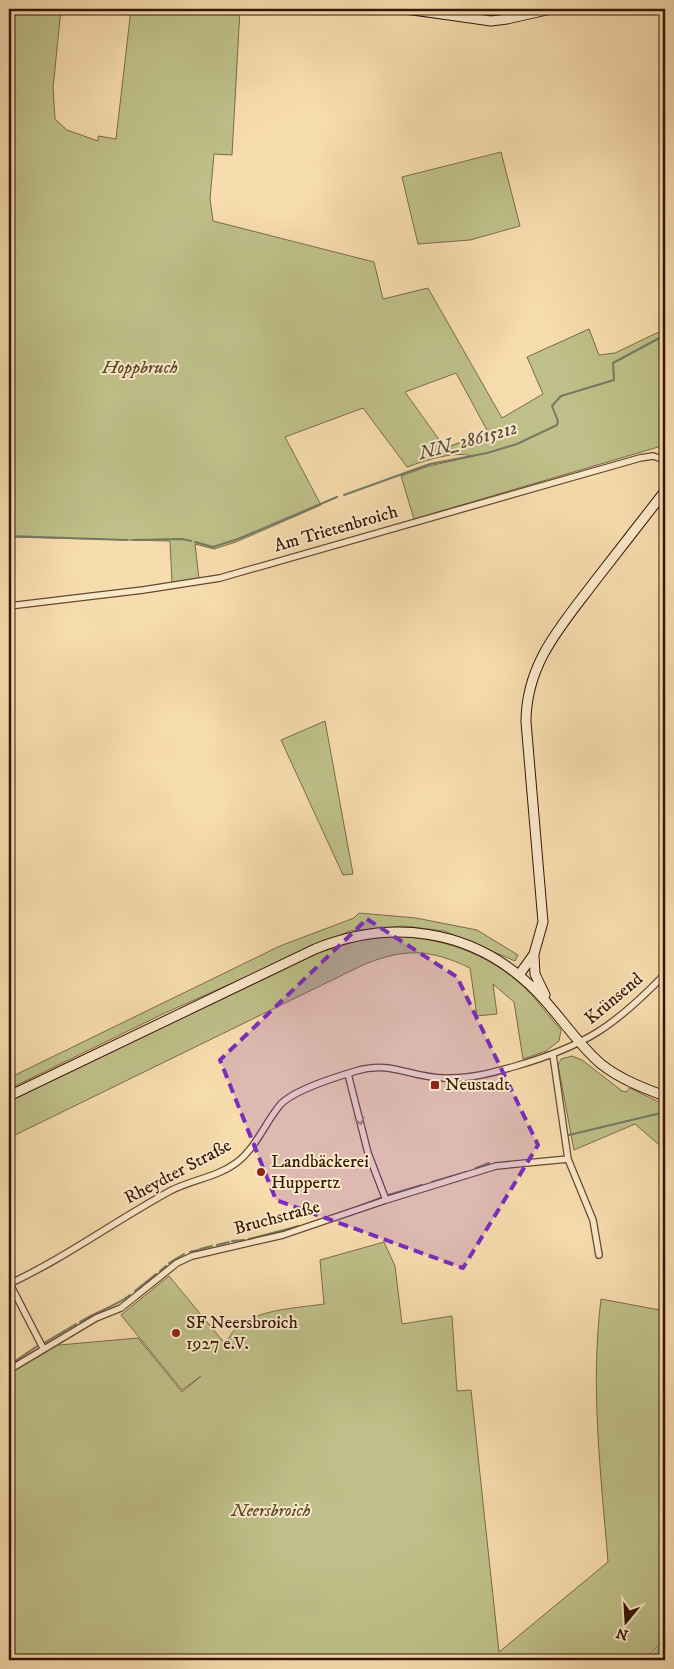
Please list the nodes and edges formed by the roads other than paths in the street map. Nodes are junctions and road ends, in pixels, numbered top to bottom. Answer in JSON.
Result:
{"nodes":[{"id":1,"x":406,"y":9,"type":"edge"},
{"id":2,"x":552,"y":9,"type":"edge"},
{"id":3,"x":665,"y":460,"type":"edge"},
{"id":4,"x":665,"y":491,"type":"edge"},
{"id":5,"x":9,"y":606,"type":"edge"},
{"id":6,"x":534,"y":954,"type":"junction"},
{"id":7,"x":665,"y":974,"type":"edge"},
{"id":8,"x":518,"y":975,"type":"junction"},
{"id":9,"x":553,"y":1009,"type":"junction"},
{"id":10,"x":581,"y":1043,"type":"junction"},
{"id":11,"x":553,"y":1054,"type":"junction"},
{"id":12,"x":348,"y":1074,"type":"junction"},
{"id":13,"x":9,"y":1096,"type":"edge"},
{"id":14,"x":665,"y":1096,"type":"edge"},
{"id":15,"x":568,"y":1159,"type":"junction"},
{"id":16,"x":386,"y":1200,"type":"junction"},
{"id":17,"x":599,"y":1255,"type":"dead end"},
{"id":18,"x":9,"y":1284,"type":"edge"},
{"id":19,"x":43,"y":1348,"type":"junction"},
{"id":20,"x":9,"y":1370,"type":"edge"}],
"edges":[{"from":1,"to":2,"type":"main road"},
{"from":3,"to":5,"type":"street","name":"Am Trietenbroich"},
{"from":4,"to":6,"type":"main road"},
{"from":6,"to":8,"type":"main road"},
{"from":6,"to":9,"type":"main road"},
{"from":7,"to":10,"type":"street","name":"Krünsend"},
{"from":8,"to":9,"type":"main road"},
{"from":8,"to":13,"type":"main road"},
{"from":9,"to":10,"type":"main road"},
{"from":10,"to":11,"type":"street","name":"Rheydter Straße"},
{"from":10,"to":14,"type":"main road"},
{"from":11,"to":12,"type":"street","name":"Rheydter Straße"},
{"from":11,"to":15,"type":"street"},
{"from":12,"to":16,"type":"street","one_way":true},
{"from":12,"to":18,"type":"street","name":"Rheydter Straße"},
{"from":15,"to":16,"type":"street","name":"Bruchstraße"},
{"from":15,"to":17,"type":"street"},
{"from":16,"to":19,"type":"street","name":"Bruchstraße"},
{"from":18,"to":19,"type":"street"},
{"from":19,"to":20,"type":"street","name":"Bruchstraße"}]}
